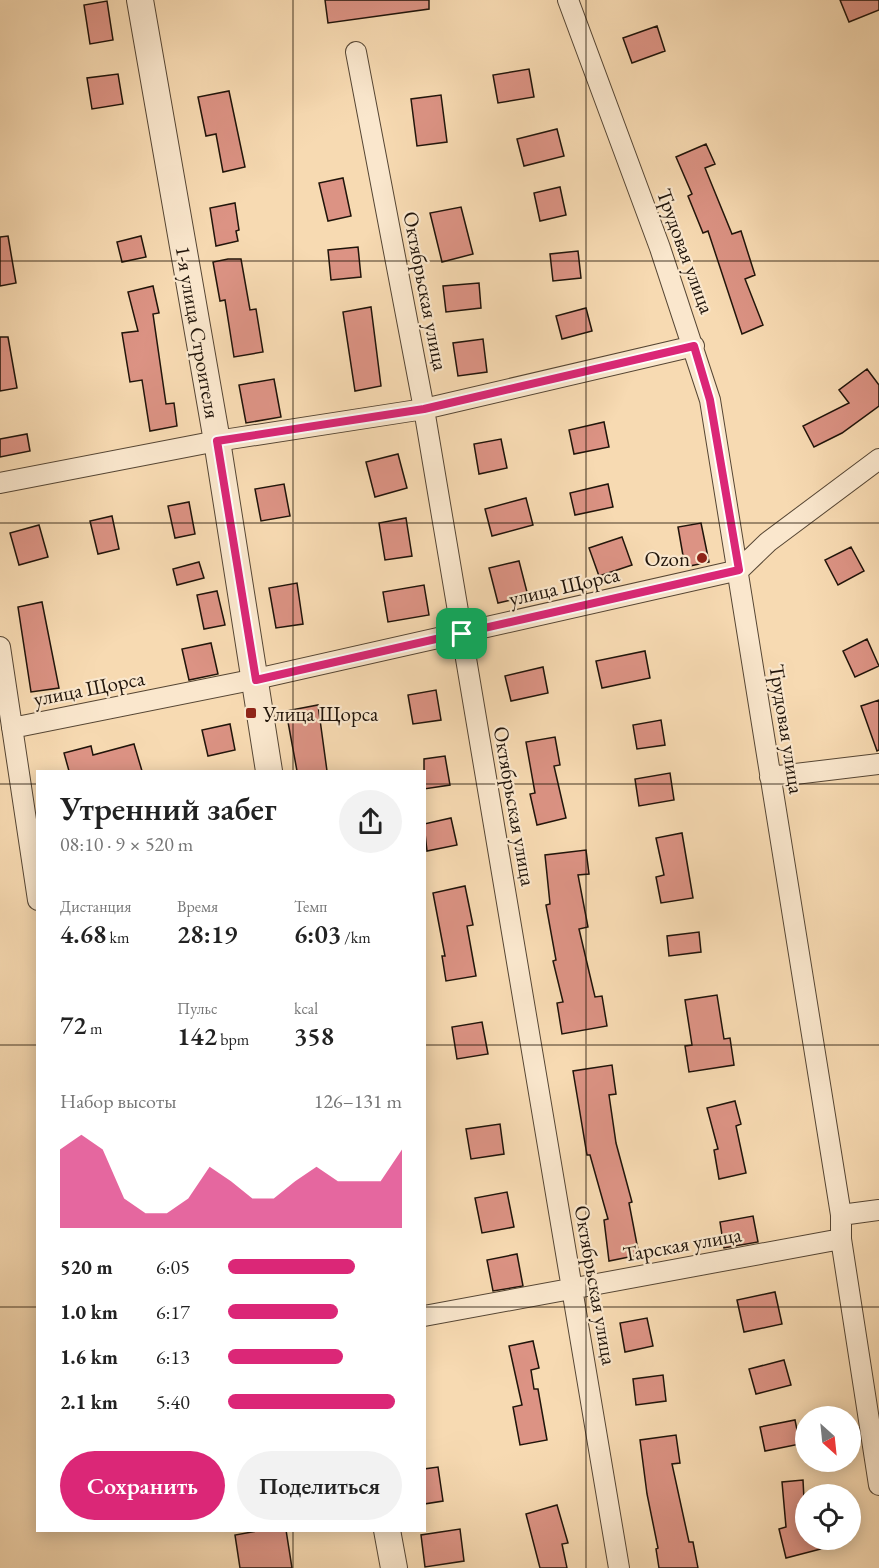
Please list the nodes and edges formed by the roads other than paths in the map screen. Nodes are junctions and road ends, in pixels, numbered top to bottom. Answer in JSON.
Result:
{"nodes":[{"id":1,"x":140,"y":0,"type":"edge"},
{"id":2,"x":568,"y":0,"type":"edge"},
{"id":3,"x":356,"y":52,"type":"dead end"},
{"id":4,"x":694,"y":346,"type":"junction"},
{"id":5,"x":424,"y":409,"type":"junction"},
{"id":6,"x":217,"y":441,"type":"junction"},
{"id":7,"x":879,"y":459,"type":"edge"},
{"id":8,"x":0,"y":483,"type":"edge"},
{"id":9,"x":739,"y":570,"type":"junction"},
{"id":10,"x":462,"y":634,"type":"junction"},
{"id":11,"x":0,"y":647,"type":"edge"},
{"id":12,"x":256,"y":680,"type":"junction"},
{"id":13,"x":12,"y":728,"type":"junction"},
{"id":14,"x":879,"y":764,"type":"edge"},
{"id":15,"x":269,"y":770,"type":"edge"},
{"id":16,"x":770,"y":777,"type":"junction"},
{"id":17,"x":36,"y":887,"type":"edge"},
{"id":18,"x":879,"y":1210,"type":"edge"},
{"id":19,"x":841,"y":1215,"type":"junction"},
{"id":20,"x":841,"y":1239,"type":"junction"},
{"id":21,"x":572,"y":1289,"type":"junction"},
{"id":22,"x":426,"y":1316,"type":"edge"},
{"id":23,"x":879,"y":1485,"type":"edge"},
{"id":24,"x":387,"y":1532,"type":"edge"},
{"id":25,"x":394,"y":1568,"type":"edge"},
{"id":26,"x":619,"y":1568,"type":"edge"}],
"edges":[{"from":1,"to":6,"type":"street","name":"1-я улица Строителя"},
{"from":2,"to":4,"type":"street","name":"Трудовая улица"},
{"from":3,"to":5,"type":"street","name":"Октябрьская улица"},
{"from":4,"to":5,"type":"street"},
{"from":4,"to":9,"type":"street","name":"Трудовая улица"},
{"from":5,"to":6,"type":"street"},
{"from":5,"to":10,"type":"street","name":"Октябрьская улица"},
{"from":6,"to":8,"type":"street"},
{"from":6,"to":12,"type":"street","name":"1-я улица Строителя"},
{"from":7,"to":9,"type":"street"},
{"from":9,"to":10,"type":"street","name":"улица Щорса"},
{"from":9,"to":16,"type":"street","name":"Трудовая улица"},
{"from":10,"to":12,"type":"street","name":"улица Щорса"},
{"from":10,"to":21,"type":"street","name":"Октябрьская улица"},
{"from":11,"to":13,"type":"street"},
{"from":12,"to":13,"type":"street","name":"улица Щорса"},
{"from":12,"to":15,"type":"street","name":"1-я улица Строителя"},
{"from":13,"to":17,"type":"street"},
{"from":14,"to":16,"type":"street"},
{"from":16,"to":19,"type":"street","name":"Трудовая улица"},
{"from":18,"to":19,"type":"street"},
{"from":19,"to":20,"type":"street","name":"Трудовая улица"},
{"from":20,"to":21,"type":"street","name":"Тарская улица"},
{"from":20,"to":23,"type":"street","name":"Трудовая улица"},
{"from":21,"to":22,"type":"street","name":"Тарская улица"},
{"from":21,"to":26,"type":"street","name":"Октябрьская улица"},
{"from":24,"to":25,"type":"street"}]}
